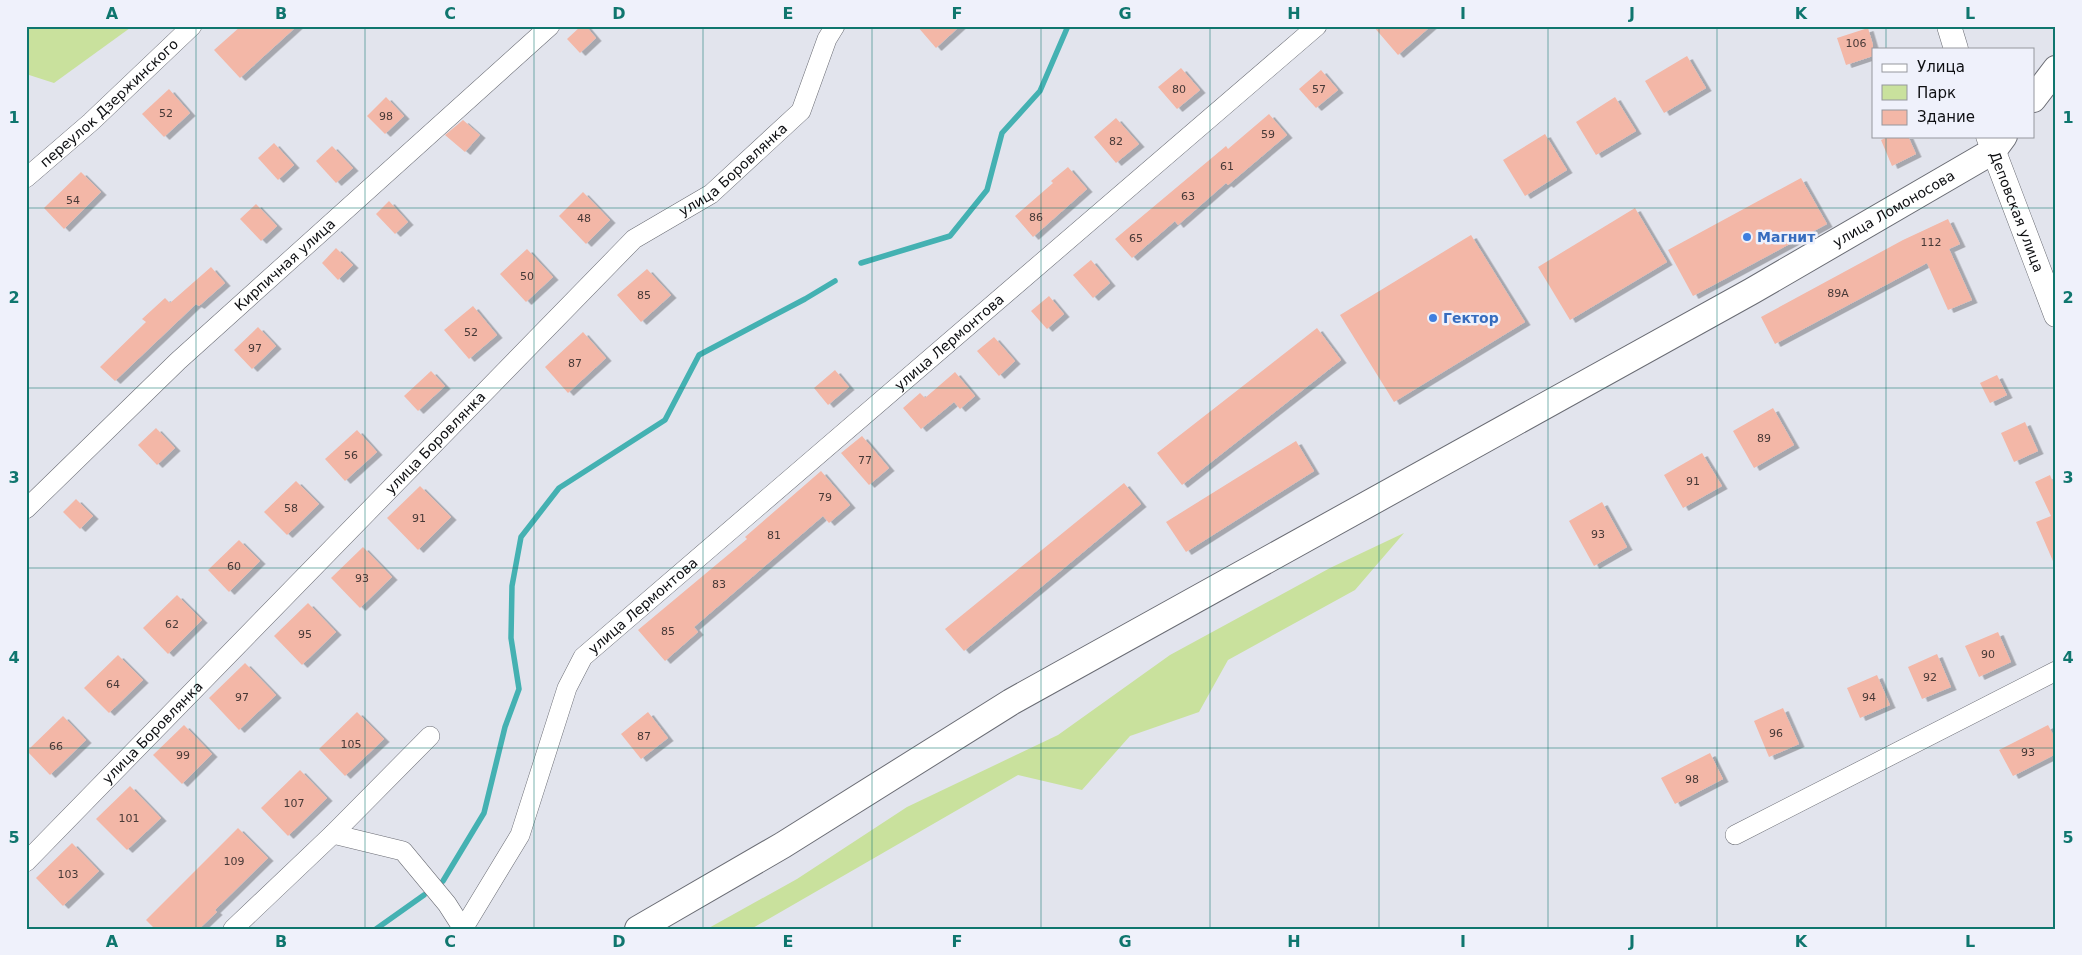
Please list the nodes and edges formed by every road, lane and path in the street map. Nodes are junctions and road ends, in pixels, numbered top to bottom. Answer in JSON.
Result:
{"nodes":[{"id":1,"x":192,"y":26,"type":"edge"},
{"id":2,"x":550,"y":26,"type":"edge"},
{"id":3,"x":835,"y":26,"type":"edge"},
{"id":4,"x":1317,"y":26,"type":"edge"},
{"id":5,"x":1948,"y":26,"type":"edge"},
{"id":6,"x":1956,"y":48,"type":"edge"},
{"id":7,"x":2056,"y":69,"type":"edge"},
{"id":8,"x":2034,"y":98,"type":"edge"},
{"id":9,"x":1995,"y":141,"type":"edge"},
{"id":10,"x":26,"y":178,"type":"edge"},
{"id":11,"x":2056,"y":315,"type":"edge"},
{"id":12,"x":26,"y":509,"type":"edge"},
{"id":13,"x":2056,"y":671,"type":"edge"},
{"id":14,"x":430,"y":736,"type":"dead end"},
{"id":15,"x":333,"y":834,"type":"junction"},
{"id":16,"x":1735,"y":835,"type":"dead end"},
{"id":17,"x":26,"y":862,"type":"edge"},
{"id":18,"x":233,"y":929,"type":"edge"},
{"id":19,"x":463,"y":929,"type":"edge"},
{"id":20,"x":638,"y":929,"type":"edge"}],
"edges":[{"from":1,"to":10,"type":"street","name":"переулок Дзержинского"},
{"from":2,"to":12,"type":"street","name":"Кирпичная улица"},
{"from":3,"to":17,"type":"street","name":"улица Боровлянка"},
{"from":4,"to":19,"type":"street","name":"улица Лермонтова"},
{"from":5,"to":6,"type":"street"},
{"from":7,"to":8,"type":"main road"},
{"from":9,"to":11,"type":"street","name":"Деповская улица"},
{"from":9,"to":20,"type":"main road","name":"улица Ломоносова"},
{"from":13,"to":16,"type":"street"},
{"from":14,"to":15,"type":"street"},
{"from":15,"to":18,"type":"street"},
{"from":15,"to":19,"type":"street"}]}
